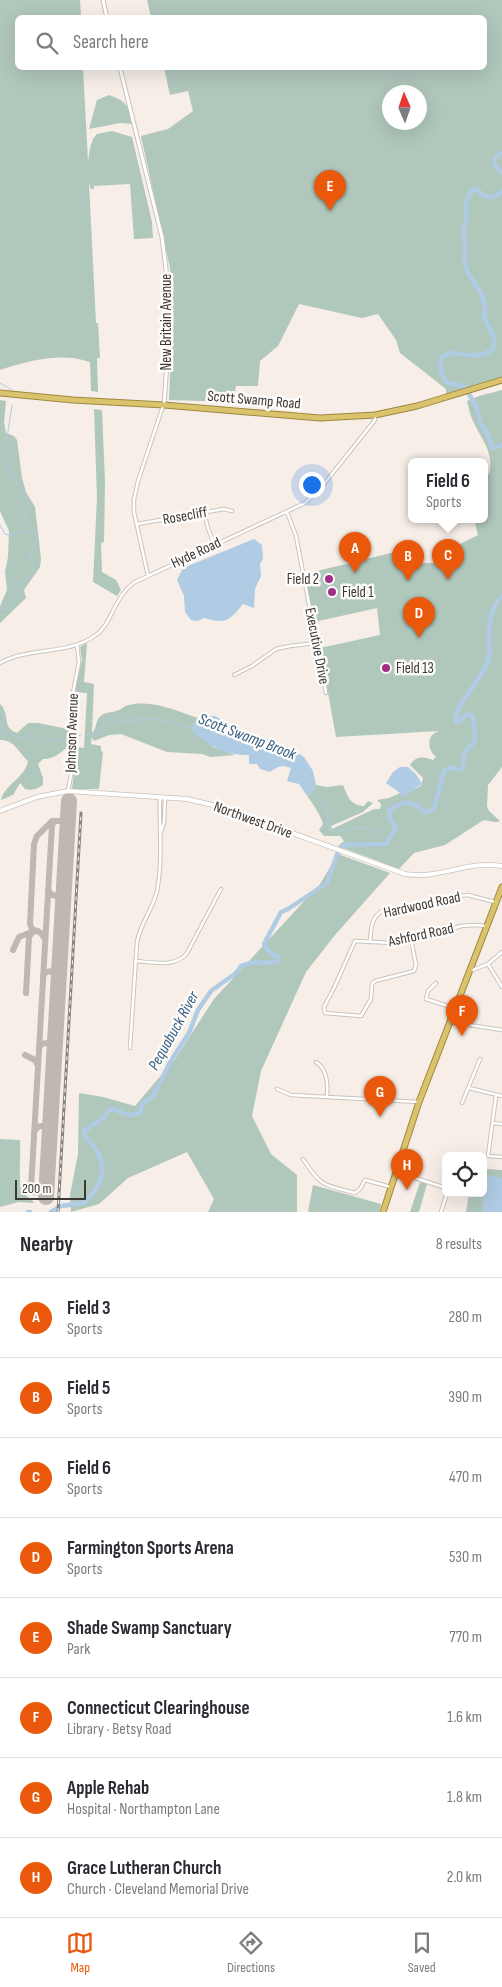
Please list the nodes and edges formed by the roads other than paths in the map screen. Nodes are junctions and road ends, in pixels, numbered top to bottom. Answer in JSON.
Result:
{"nodes":[{"id":1,"x":103,"y":0,"type":"edge"},
{"id":2,"x":106,"y":15,"type":"edge"},
{"id":3,"x":120,"y":70,"type":"edge"},
{"id":4,"x":502,"y":380,"type":"edge"},
{"id":5,"x":0,"y":393,"type":"edge"},
{"id":6,"x":164,"y":405,"type":"junction"},
{"id":7,"x":375,"y":414,"type":"junction"},
{"id":8,"x":232,"y":511,"type":"dead end"},
{"id":9,"x":204,"y":512,"type":"junction"},
{"id":10,"x":288,"y":512,"type":"junction"},
{"id":11,"x":137,"y":524,"type":"junction"},
{"id":12,"x":215,"y":544,"type":"junction"},
{"id":13,"x":148,"y":576,"type":"junction"},
{"id":14,"x":316,"y":644,"type":"junction"},
{"id":15,"x":76,"y":645,"type":"junction"},
{"id":16,"x":0,"y":663,"type":"edge"},
{"id":17,"x":234,"y":675,"type":"dead end"},
{"id":18,"x":326,"y":693,"type":"dead end"},
{"id":19,"x":68,"y":792,"type":"junction"},
{"id":20,"x":160,"y":797,"type":"junction"},
{"id":21,"x":165,"y":797,"type":"junction"},
{"id":22,"x":0,"y":811,"type":"edge"},
{"id":23,"x":161,"y":834,"type":"junction"},
{"id":24,"x":502,"y":866,"type":"edge"},
{"id":25,"x":502,"y":887,"type":"edge"},
{"id":26,"x":221,"y":889,"type":"dead end"},
{"id":27,"x":496,"y":902,"type":"junction"},
{"id":28,"x":488,"y":926,"type":"junction"},
{"id":29,"x":411,"y":939,"type":"junction"},
{"id":30,"x":370,"y":942,"type":"junction"},
{"id":31,"x":502,"y":952,"type":"edge"},
{"id":32,"x":135,"y":961,"type":"junction"},
{"id":33,"x":488,"y":964,"type":"junction"},
{"id":34,"x":470,"y":971,"type":"junction"},
{"id":35,"x":436,"y":983,"type":"dead end"},
{"id":36,"x":502,"y":987,"type":"edge"},
{"id":37,"x":456,"y":1009,"type":"junction"},
{"id":38,"x":450,"y":1022,"type":"junction"},
{"id":39,"x":502,"y":1030,"type":"edge"},
{"id":40,"x":130,"y":1048,"type":"dead end"},
{"id":41,"x":480,"y":1059,"type":"dead end"},
{"id":42,"x":316,"y":1062,"type":"dead end"},
{"id":43,"x":468,"y":1088,"type":"junction"},
{"id":44,"x":277,"y":1089,"type":"dead end"},
{"id":45,"x":327,"y":1096,"type":"junction"},
{"id":46,"x":496,"y":1096,"type":"junction"},
{"id":47,"x":502,"y":1096,"type":"edge"},
{"id":48,"x":418,"y":1102,"type":"junction"},
{"id":49,"x":462,"y":1103,"type":"dead end"},
{"id":50,"x":493,"y":1123,"type":"junction"},
{"id":51,"x":502,"y":1124,"type":"edge"},
{"id":52,"x":502,"y":1156,"type":"edge"},
{"id":53,"x":303,"y":1159,"type":"dead end"},
{"id":54,"x":396,"y":1172,"type":"junction"},
{"id":55,"x":390,"y":1187,"type":"junction"},
{"id":56,"x":442,"y":1187,"type":"edge"},
{"id":57,"x":446,"y":1197,"type":"edge"},
{"id":58,"x":383,"y":1212,"type":"edge"},
{"id":59,"x":441,"y":1212,"type":"edge"}],
"edges":[{"from":1,"to":2,"type":"street"},
{"from":3,"to":6,"type":"street","name":"New Britain Avenue"},
{"from":4,"to":7,"type":"highway","name":"Scott Swamp Road"},
{"from":5,"to":6,"type":"highway","name":"Scott Swamp Road"},
{"from":6,"to":7,"type":"highway","name":"Scott Swamp Road"},
{"from":6,"to":11,"type":"street","name":"New Britain Avenue"},
{"from":7,"to":10,"type":"street","name":"Hyde Road"},
{"from":8,"to":9,"type":"street","name":"Rosecliff"},
{"from":9,"to":11,"type":"street","name":"Rosecliff"},
{"from":9,"to":12,"type":"street"},
{"from":10,"to":12,"type":"street","name":"Hyde Road"},
{"from":10,"to":14,"type":"street","name":"Executive Drive"},
{"from":11,"to":13,"type":"street","name":"New Britain Avenue"},
{"from":12,"to":13,"type":"street","name":"Hyde Road"},
{"from":13,"to":15,"type":"street","name":"Hyde Road"},
{"from":14,"to":17,"type":"street"},
{"from":14,"to":18,"type":"street","name":"Executive Drive"},
{"from":15,"to":16,"type":"street","name":"Hyde Road"},
{"from":15,"to":19,"type":"street","name":"Johnson Avenue"},
{"from":19,"to":20,"type":"main road","name":"Northwest Drive"},
{"from":19,"to":22,"type":"main road","name":"Northwest Drive"},
{"from":20,"to":21,"type":"main road","name":"Northwest Drive"},
{"from":20,"to":23,"type":"street"},
{"from":21,"to":23,"type":"street"},
{"from":21,"to":24,"type":"main road","name":"Northwest Drive"},
{"from":23,"to":32,"type":"street"},
{"from":25,"to":27,"type":"highway"},
{"from":26,"to":32,"type":"street"},
{"from":27,"to":28,"type":"highway"},
{"from":27,"to":30,"type":"street","name":"Hardwood Road"},
{"from":28,"to":29,"type":"street","name":"Ashford Road"},
{"from":28,"to":34,"type":"highway"},
{"from":29,"to":30,"type":"street","name":"Ashford Road"},
{"from":29,"to":30,"type":"street","name":"Ashford Road"},
{"from":31,"to":33,"type":"street"},
{"from":32,"to":40,"type":"street"},
{"from":33,"to":34,"type":"street"},
{"from":33,"to":36,"type":"street"},
{"from":34,"to":37,"type":"highway"},
{"from":35,"to":37,"type":"street"},
{"from":37,"to":38,"type":"highway"},
{"from":38,"to":39,"type":"street"},
{"from":38,"to":48,"type":"highway"},
{"from":41,"to":43,"type":"street"},
{"from":42,"to":45,"type":"street"},
{"from":43,"to":46,"type":"street"},
{"from":43,"to":49,"type":"street"},
{"from":44,"to":45,"type":"street"},
{"from":45,"to":48,"type":"street"},
{"from":46,"to":47,"type":"street"},
{"from":46,"to":50,"type":"street"},
{"from":48,"to":54,"type":"highway"},
{"from":50,"to":51,"type":"street"},
{"from":50,"to":52,"type":"street"},
{"from":53,"to":55,"type":"street"},
{"from":54,"to":55,"type":"highway"},
{"from":54,"to":56,"type":"street"},
{"from":55,"to":58,"type":"highway"},
{"from":57,"to":59,"type":"street"}]}
